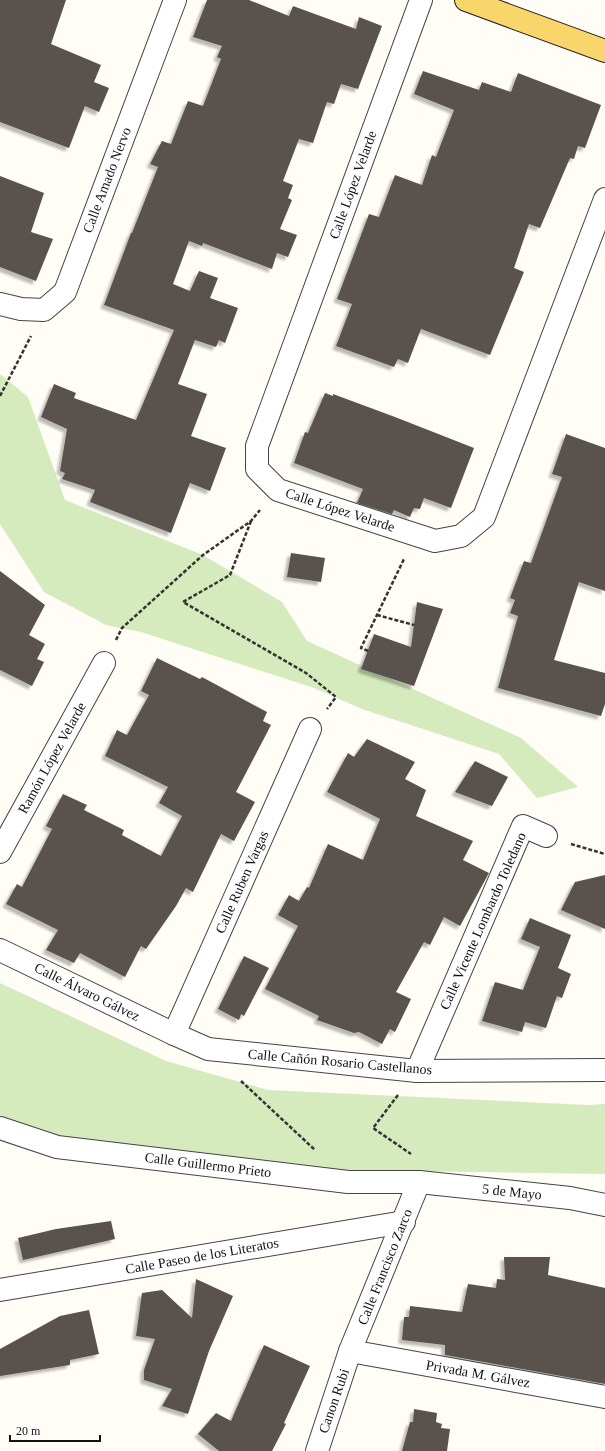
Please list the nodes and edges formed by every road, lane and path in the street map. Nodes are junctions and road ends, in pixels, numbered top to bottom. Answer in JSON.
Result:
{"nodes":[{"id":1,"x":175,"y":0,"type":"edge"},
{"id":2,"x":421,"y":0,"type":"edge"},
{"id":3,"x":466,"y":0,"type":"edge"},
{"id":4,"x":605,"y":51,"type":"edge"},
{"id":5,"x":605,"y":199,"type":"edge"},
{"id":6,"x":0,"y":304,"type":"edge"},
{"id":7,"x":44,"y":310,"type":"junction"},
{"id":8,"x":0,"y":396,"type":"edge"},
{"id":9,"x":278,"y":490,"type":"junction"},
{"id":10,"x":251,"y":521,"type":"junction"},
{"id":11,"x":416,"y":535,"type":"junction"},
{"id":12,"x":377,"y":615,"type":"junction"},
{"id":13,"x":414,"y":625,"type":"dead end"},
{"id":14,"x":368,"y":651,"type":"dead end"},
{"id":15,"x":104,"y":664,"type":"joint"},
{"id":16,"x":336,"y":698,"type":"dead end"},
{"id":17,"x":310,"y":729,"type":"dead end"},
{"id":18,"x":546,"y":836,"type":"joint"},
{"id":19,"x":0,"y":852,"type":"edge"},
{"id":20,"x":605,"y":854,"type":"edge"},
{"id":21,"x":0,"y":950,"type":"edge"},
{"id":22,"x":174,"y":1034,"type":"junction"},
{"id":23,"x":208,"y":1049,"type":"junction"},
{"id":24,"x":605,"y":1070,"type":"edge"},
{"id":25,"x":417,"y":1071,"type":"junction"},
{"id":26,"x":0,"y":1128,"type":"edge"},
{"id":27,"x":348,"y":1182,"type":"junction"},
{"id":28,"x":419,"y":1182,"type":"junction"},
{"id":29,"x":605,"y":1205,"type":"edge"},
{"id":30,"x":404,"y":1222,"type":"junction"},
{"id":31,"x":0,"y":1290,"type":"edge"},
{"id":32,"x":350,"y":1351,"type":"junction"},
{"id":33,"x":605,"y":1397,"type":"edge"},
{"id":34,"x":317,"y":1451,"type":"edge"}],
"edges":[{"from":1,"to":7,"type":"street","name":"Calle Amado Nervo"},
{"from":2,"to":9,"type":"street","name":"Calle López Velarde"},
{"from":3,"to":4,"type":"main road"},
{"from":5,"to":11,"type":"street","name":"Calle López Velarde"},
{"from":6,"to":7,"type":"street"},
{"from":7,"to":8,"type":"path"},
{"from":9,"to":10,"type":"path"},
{"from":9,"to":11,"type":"street","name":"Calle López Velarde"},
{"from":10,"to":15,"type":"path"},
{"from":10,"to":16,"type":"path"},
{"from":11,"to":12,"type":"path"},
{"from":12,"to":13,"type":"path"},
{"from":12,"to":14,"type":"path"},
{"from":15,"to":19,"type":"street","name":"Ramón López Velarde"},
{"from":17,"to":22,"type":"street","name":"Calle Ruben Vargas"},
{"from":18,"to":20,"type":"path","name":"Calle Vicente Lombardo Toledano"},
{"from":18,"to":25,"type":"street","name":"Calle Vicente Lombardo Toledano"},
{"from":21,"to":22,"type":"street","name":"Calle Álvaro Gálvez"},
{"from":22,"to":23,"type":"street","name":"Calle Cañón Rosario Castellanos"},
{"from":23,"to":25,"type":"street","name":"Calle Cañón Rosario Castellanos"},
{"from":23,"to":27,"type":"path"},
{"from":24,"to":25,"type":"street","name":"Calle Cañón Rosario Castellanos"},
{"from":25,"to":28,"type":"path"},
{"from":26,"to":27,"type":"street","name":"Calle Guillermo Prieto"},
{"from":27,"to":28,"type":"street","name":"Calle Guillermo Prieto"},
{"from":28,"to":29,"type":"street","name":"5 de Mayo"},
{"from":28,"to":30,"type":"street","name":"Calle Francisco Zarco"},
{"from":30,"to":31,"type":"street","name":"Calle Paseo de los Literatos"},
{"from":30,"to":32,"type":"street","name":"Calle Francisco Zarco"},
{"from":32,"to":33,"type":"street","name":"Privada M. Gálvez"},
{"from":32,"to":34,"type":"street","name":"Canon Rubi"}]}
